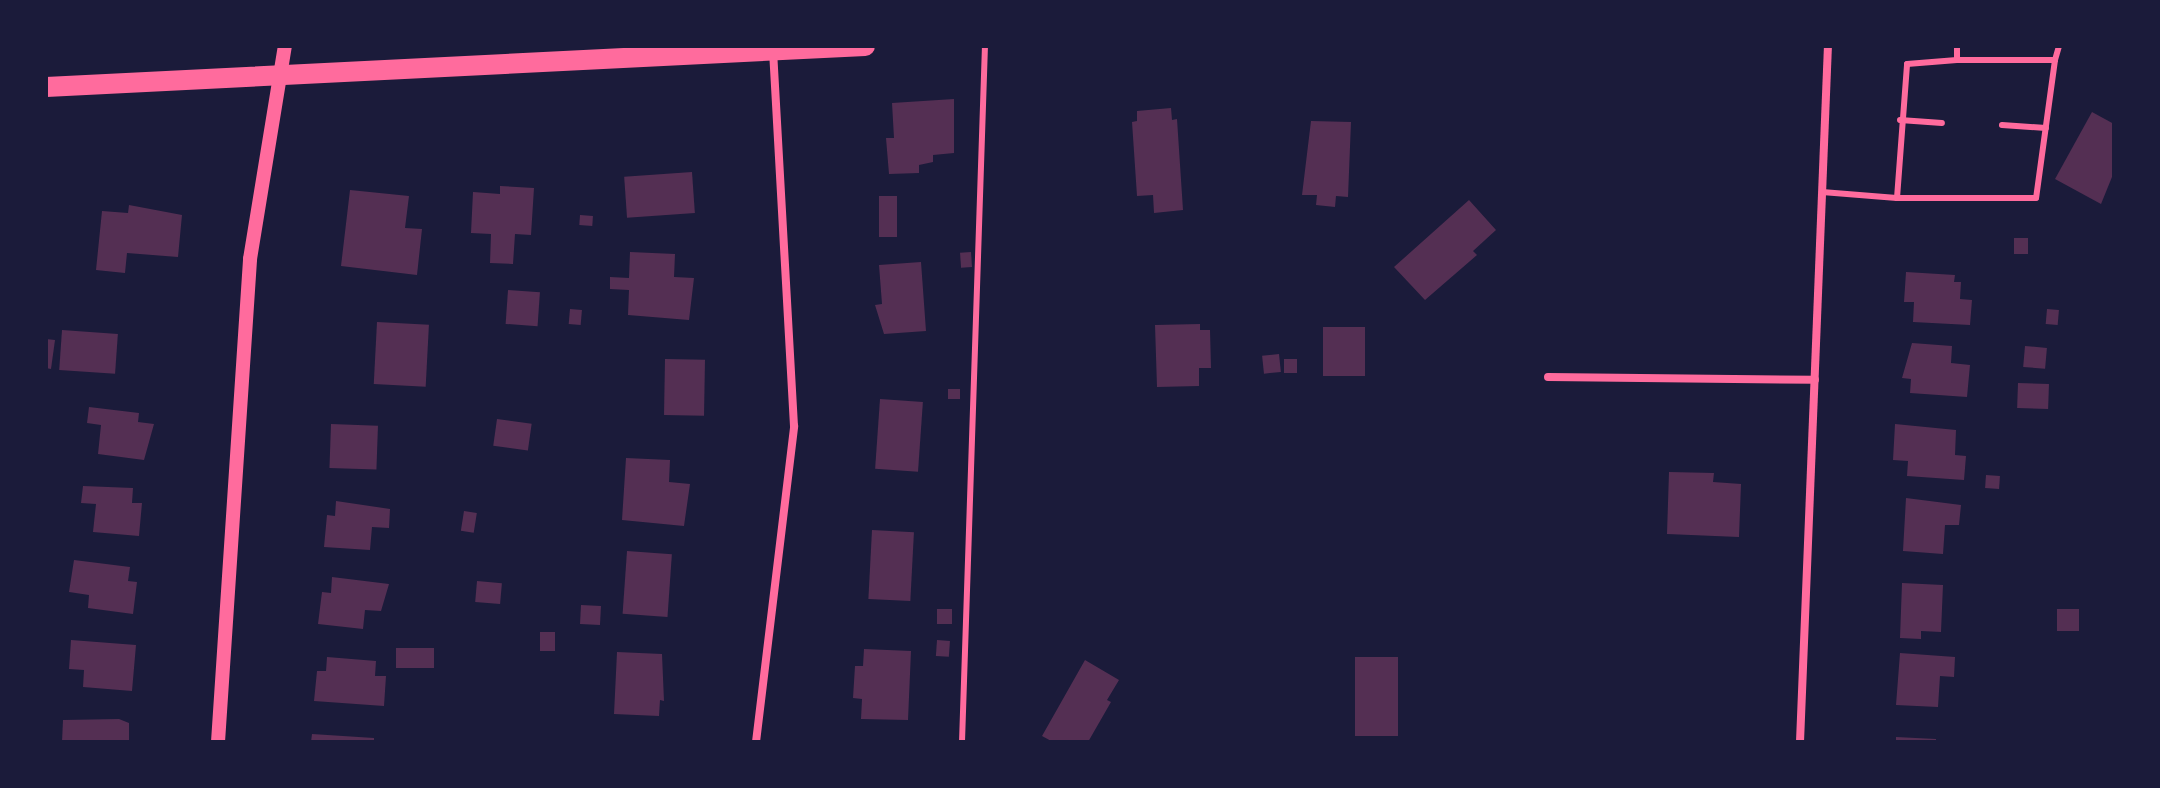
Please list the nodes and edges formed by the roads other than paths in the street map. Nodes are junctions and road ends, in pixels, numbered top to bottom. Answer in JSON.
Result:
{"nodes":[{"id":1,"x":285,"y":46,"type":"edge"},
{"id":2,"x":865,"y":46,"type":"edge"},
{"id":3,"x":985,"y":46,"type":"edge"},
{"id":4,"x":1828,"y":46,"type":"edge"},
{"id":5,"x":1957,"y":46,"type":"edge"},
{"id":6,"x":2059,"y":46,"type":"edge"},
{"id":7,"x":773,"y":51,"type":"junction"},
{"id":8,"x":1957,"y":60,"type":"junction"},
{"id":9,"x":2055,"y":60,"type":"junction"},
{"id":10,"x":283,"y":78,"type":"junction"},
{"id":11,"x":46,"y":87,"type":"edge"},
{"id":12,"x":1900,"y":120,"type":"junction"},
{"id":13,"x":1942,"y":123,"type":"dead end"},
{"id":14,"x":2002,"y":125,"type":"dead end"},
{"id":15,"x":2046,"y":128,"type":"junction"},
{"id":16,"x":1822,"y":192,"type":"junction"},
{"id":17,"x":1897,"y":198,"type":"junction"},
{"id":18,"x":1548,"y":377,"type":"dead end"},
{"id":19,"x":1815,"y":380,"type":"junction"},
{"id":20,"x":218,"y":742,"type":"edge"},
{"id":21,"x":756,"y":742,"type":"edge"},
{"id":22,"x":962,"y":742,"type":"edge"},
{"id":23,"x":1800,"y":742,"type":"edge"}],
"edges":[{"from":1,"to":10,"type":"street"},
{"from":2,"to":7,"type":"main road"},
{"from":3,"to":22,"type":"lane"},
{"from":4,"to":16,"type":"street"},
{"from":5,"to":8,"type":"lane"},
{"from":6,"to":9,"type":"lane"},
{"from":7,"to":10,"type":"main road"},
{"from":7,"to":21,"type":"street"},
{"from":8,"to":9,"type":"lane"},
{"from":8,"to":12,"type":"lane"},
{"from":9,"to":15,"type":"lane"},
{"from":10,"to":11,"type":"main road"},
{"from":10,"to":20,"type":"street"},
{"from":12,"to":13,"type":"lane"},
{"from":12,"to":17,"type":"lane"},
{"from":14,"to":15,"type":"lane"},
{"from":15,"to":17,"type":"lane"},
{"from":16,"to":17,"type":"lane"},
{"from":16,"to":19,"type":"street"},
{"from":18,"to":19,"type":"street"},
{"from":19,"to":23,"type":"street"}]}
